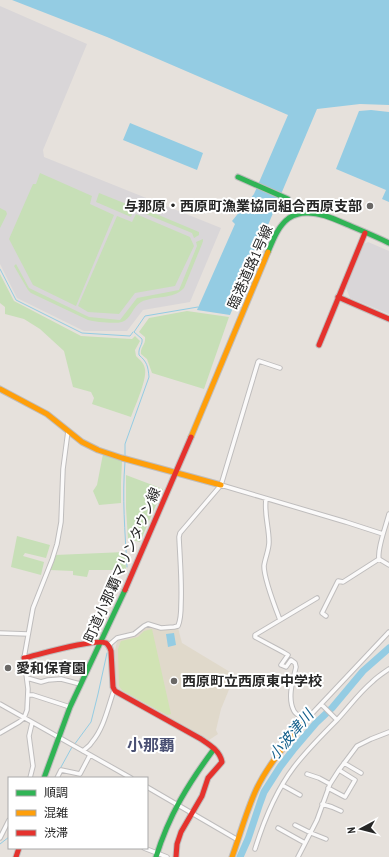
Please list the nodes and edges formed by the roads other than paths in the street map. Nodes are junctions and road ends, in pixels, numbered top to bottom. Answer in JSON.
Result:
{"nodes":[{"id":1,"x":238,"y":178,"type":"dead end"},
{"id":2,"x":295,"y":214,"type":"junction"},
{"id":3,"x":365,"y":233,"type":"junction"},
{"id":4,"x":389,"y":243,"type":"edge"},
{"id":5,"x":338,"y":298,"type":"junction"},
{"id":6,"x":389,"y":318,"type":"edge"},
{"id":7,"x":318,"y":345,"type":"dead end"},
{"id":8,"x":222,"y":361,"type":"joint"},
{"id":9,"x":280,"y":368,"type":"dead end"},
{"id":10,"x":0,"y":389,"type":"edge"},
{"id":11,"x":68,"y":431,"type":"junction"},
{"id":12,"x":176,"y":473,"type":"junction"},
{"id":13,"x":221,"y":485,"type":"junction"},
{"id":14,"x":266,"y":499,"type":"junction"},
{"id":15,"x":389,"y":514,"type":"edge"},
{"id":16,"x":383,"y":534,"type":"junction"},
{"id":17,"x":379,"y":559,"type":"junction"},
{"id":18,"x":389,"y":565,"type":"edge"},
{"id":19,"x":317,"y":598,"type":"dead end"},
{"id":20,"x":326,"y":616,"type":"dead end"},
{"id":21,"x":280,"y":620,"type":"junction"},
{"id":22,"x":389,"y":632,"type":"edge"},
{"id":23,"x":0,"y":633,"type":"edge"},
{"id":24,"x":28,"y":634,"type":"junction"},
{"id":25,"x":100,"y":643,"type":"junction"},
{"id":26,"x":109,"y":645,"type":"junction"},
{"id":27,"x":24,"y":658,"type":"junction"},
{"id":28,"x":389,"y":669,"type":"edge"},
{"id":29,"x":27,"y":678,"type":"junction"},
{"id":30,"x":80,"y":684,"type":"junction"},
{"id":31,"x":114,"y":690,"type":"junction"},
{"id":32,"x":28,"y":695,"type":"junction"},
{"id":33,"x":0,"y":704,"type":"edge"},
{"id":34,"x":322,"y":705,"type":"junction"},
{"id":35,"x":70,"y":707,"type":"junction"},
{"id":36,"x":24,"y":718,"type":"junction"},
{"id":37,"x":336,"y":719,"type":"junction"},
{"id":38,"x":306,"y":720,"type":"junction"},
{"id":39,"x":32,"y":723,"type":"junction"},
{"id":40,"x":0,"y":732,"type":"edge"},
{"id":41,"x":389,"y":732,"type":"edge"},
{"id":42,"x":59,"y":737,"type":"junction"},
{"id":43,"x":214,"y":750,"type":"junction"},
{"id":44,"x":83,"y":751,"type":"junction"},
{"id":45,"x":90,"y":755,"type":"junction"},
{"id":46,"x":344,"y":763,"type":"junction"},
{"id":47,"x":339,"y":770,"type":"junction"},
{"id":48,"x":361,"y":773,"type":"dead end"},
{"id":49,"x":307,"y":774,"type":"dead end"},
{"id":50,"x":30,"y":777,"type":"edge"},
{"id":51,"x":44,"y":777,"type":"edge"},
{"id":52,"x":58,"y":777,"type":"edge"},
{"id":53,"x":129,"y":777,"type":"edge"},
{"id":54,"x":282,"y":785,"type":"junction"},
{"id":55,"x":329,"y":786,"type":"junction"},
{"id":56,"x":148,"y":788,"type":"edge"},
{"id":57,"x":300,"y":794,"type":"dead end"},
{"id":58,"x":177,"y":804,"type":"junction"},
{"id":59,"x":322,"y":804,"type":"junction"},
{"id":60,"x":341,"y":811,"type":"dead end"},
{"id":61,"x":192,"y":814,"type":"junction"},
{"id":62,"x":8,"y":822,"type":"edge"},
{"id":63,"x":295,"y":824,"type":"dead end"},
{"id":64,"x":278,"y":828,"type":"dead end"},
{"id":65,"x":311,"y":832,"type":"junction"},
{"id":66,"x":0,"y":836,"type":"edge"},
{"id":67,"x":326,"y":839,"type":"dead end"},
{"id":68,"x":238,"y":840,"type":"junction"},
{"id":69,"x":305,"y":843,"type":"junction"},
{"id":70,"x":146,"y":849,"type":"edge"},
{"id":71,"x":255,"y":849,"type":"dead end"},
{"id":72,"x":156,"y":855,"type":"edge"},
{"id":73,"x":167,"y":857,"type":"edge"},
{"id":74,"x":176,"y":857,"type":"edge"},
{"id":75,"x":232,"y":857,"type":"edge"},
{"id":76,"x":298,"y":857,"type":"edge"}],
"edges":[{"from":1,"to":2,"type":"street"},
{"from":2,"to":3,"type":"street"},
{"from":2,"to":8,"type":"street","name":"臨港道路1号線"},
{"from":3,"to":4,"type":"street"},
{"from":3,"to":5,"type":"street"},
{"from":5,"to":6,"type":"street"},
{"from":5,"to":7,"type":"street"},
{"from":8,"to":12,"type":"street","name":"町道小那覇マリンタウン線"},
{"from":9,"to":13,"type":"street"},
{"from":10,"to":11,"type":"street"},
{"from":11,"to":12,"type":"street"},
{"from":11,"to":24,"type":"street"},
{"from":12,"to":13,"type":"street"},
{"from":12,"to":25,"type":"street","name":"町道小那覇マリンタウン線"},
{"from":13,"to":14,"type":"street"},
{"from":13,"to":26,"type":"street"},
{"from":14,"to":16,"type":"street"},
{"from":14,"to":21,"type":"street"},
{"from":15,"to":16,"type":"street"},
{"from":16,"to":17,"type":"street"},
{"from":17,"to":18,"type":"street"},
{"from":17,"to":20,"type":"street"},
{"from":19,"to":21,"type":"street"},
{"from":21,"to":38,"type":"street"},
{"from":22,"to":34,"type":"street"},
{"from":23,"to":24,"type":"street"},
{"from":24,"to":27,"type":"street"},
{"from":25,"to":26,"type":"street"},
{"from":25,"to":27,"type":"street"},
{"from":25,"to":30,"type":"street","name":"町道小那覇マリンタウン線"},
{"from":26,"to":31,"type":"street"},
{"from":27,"to":29,"type":"street"},
{"from":28,"to":37,"type":"street"},
{"from":29,"to":30,"type":"street"},
{"from":29,"to":32,"type":"street"},
{"from":30,"to":35,"type":"street","name":"町道小那覇マリンタウン線"},
{"from":31,"to":43,"type":"street"},
{"from":31,"to":44,"type":"street"},
{"from":32,"to":35,"type":"street"},
{"from":32,"to":36,"type":"street"},
{"from":33,"to":36,"type":"street"},
{"from":34,"to":37,"type":"street"},
{"from":34,"to":38,"type":"street"},
{"from":35,"to":42,"type":"street","name":"町道小那覇マリンタウン線"},
{"from":36,"to":39,"type":"street"},
{"from":36,"to":40,"type":"street"},
{"from":37,"to":54,"type":"street"},
{"from":38,"to":68,"type":"street"},
{"from":39,"to":42,"type":"street"},
{"from":39,"to":50,"type":"street"},
{"from":41,"to":46,"type":"street"},
{"from":42,"to":44,"type":"street"},
{"from":42,"to":51,"type":"street","name":"町道小那覇マリンタウン線"},
{"from":43,"to":58,"type":"street"},
{"from":43,"to":61,"type":"street"},
{"from":44,"to":45,"type":"street"},
{"from":45,"to":52,"type":"street"},
{"from":45,"to":53,"type":"street"},
{"from":46,"to":47,"type":"street"},
{"from":46,"to":48,"type":"street"},
{"from":47,"to":55,"type":"street"},
{"from":47,"to":55,"type":"street"},
{"from":49,"to":55,"type":"street"},
{"from":54,"to":57,"type":"street"},
{"from":54,"to":71,"type":"street"},
{"from":55,"to":59,"type":"street"},
{"from":56,"to":58,"type":"street"},
{"from":58,"to":61,"type":"street"},
{"from":58,"to":72,"type":"street"},
{"from":59,"to":60,"type":"street"},
{"from":59,"to":65,"type":"street"},
{"from":61,"to":68,"type":"street"},
{"from":61,"to":74,"type":"street"},
{"from":62,"to":66,"type":"street"},
{"from":63,"to":65,"type":"street"},
{"from":64,"to":69,"type":"street"},
{"from":65,"to":67,"type":"street"},
{"from":65,"to":69,"type":"street"},
{"from":68,"to":75,"type":"street"},
{"from":69,"to":76,"type":"street"},
{"from":70,"to":72,"type":"street"},
{"from":72,"to":73,"type":"street"}]}
